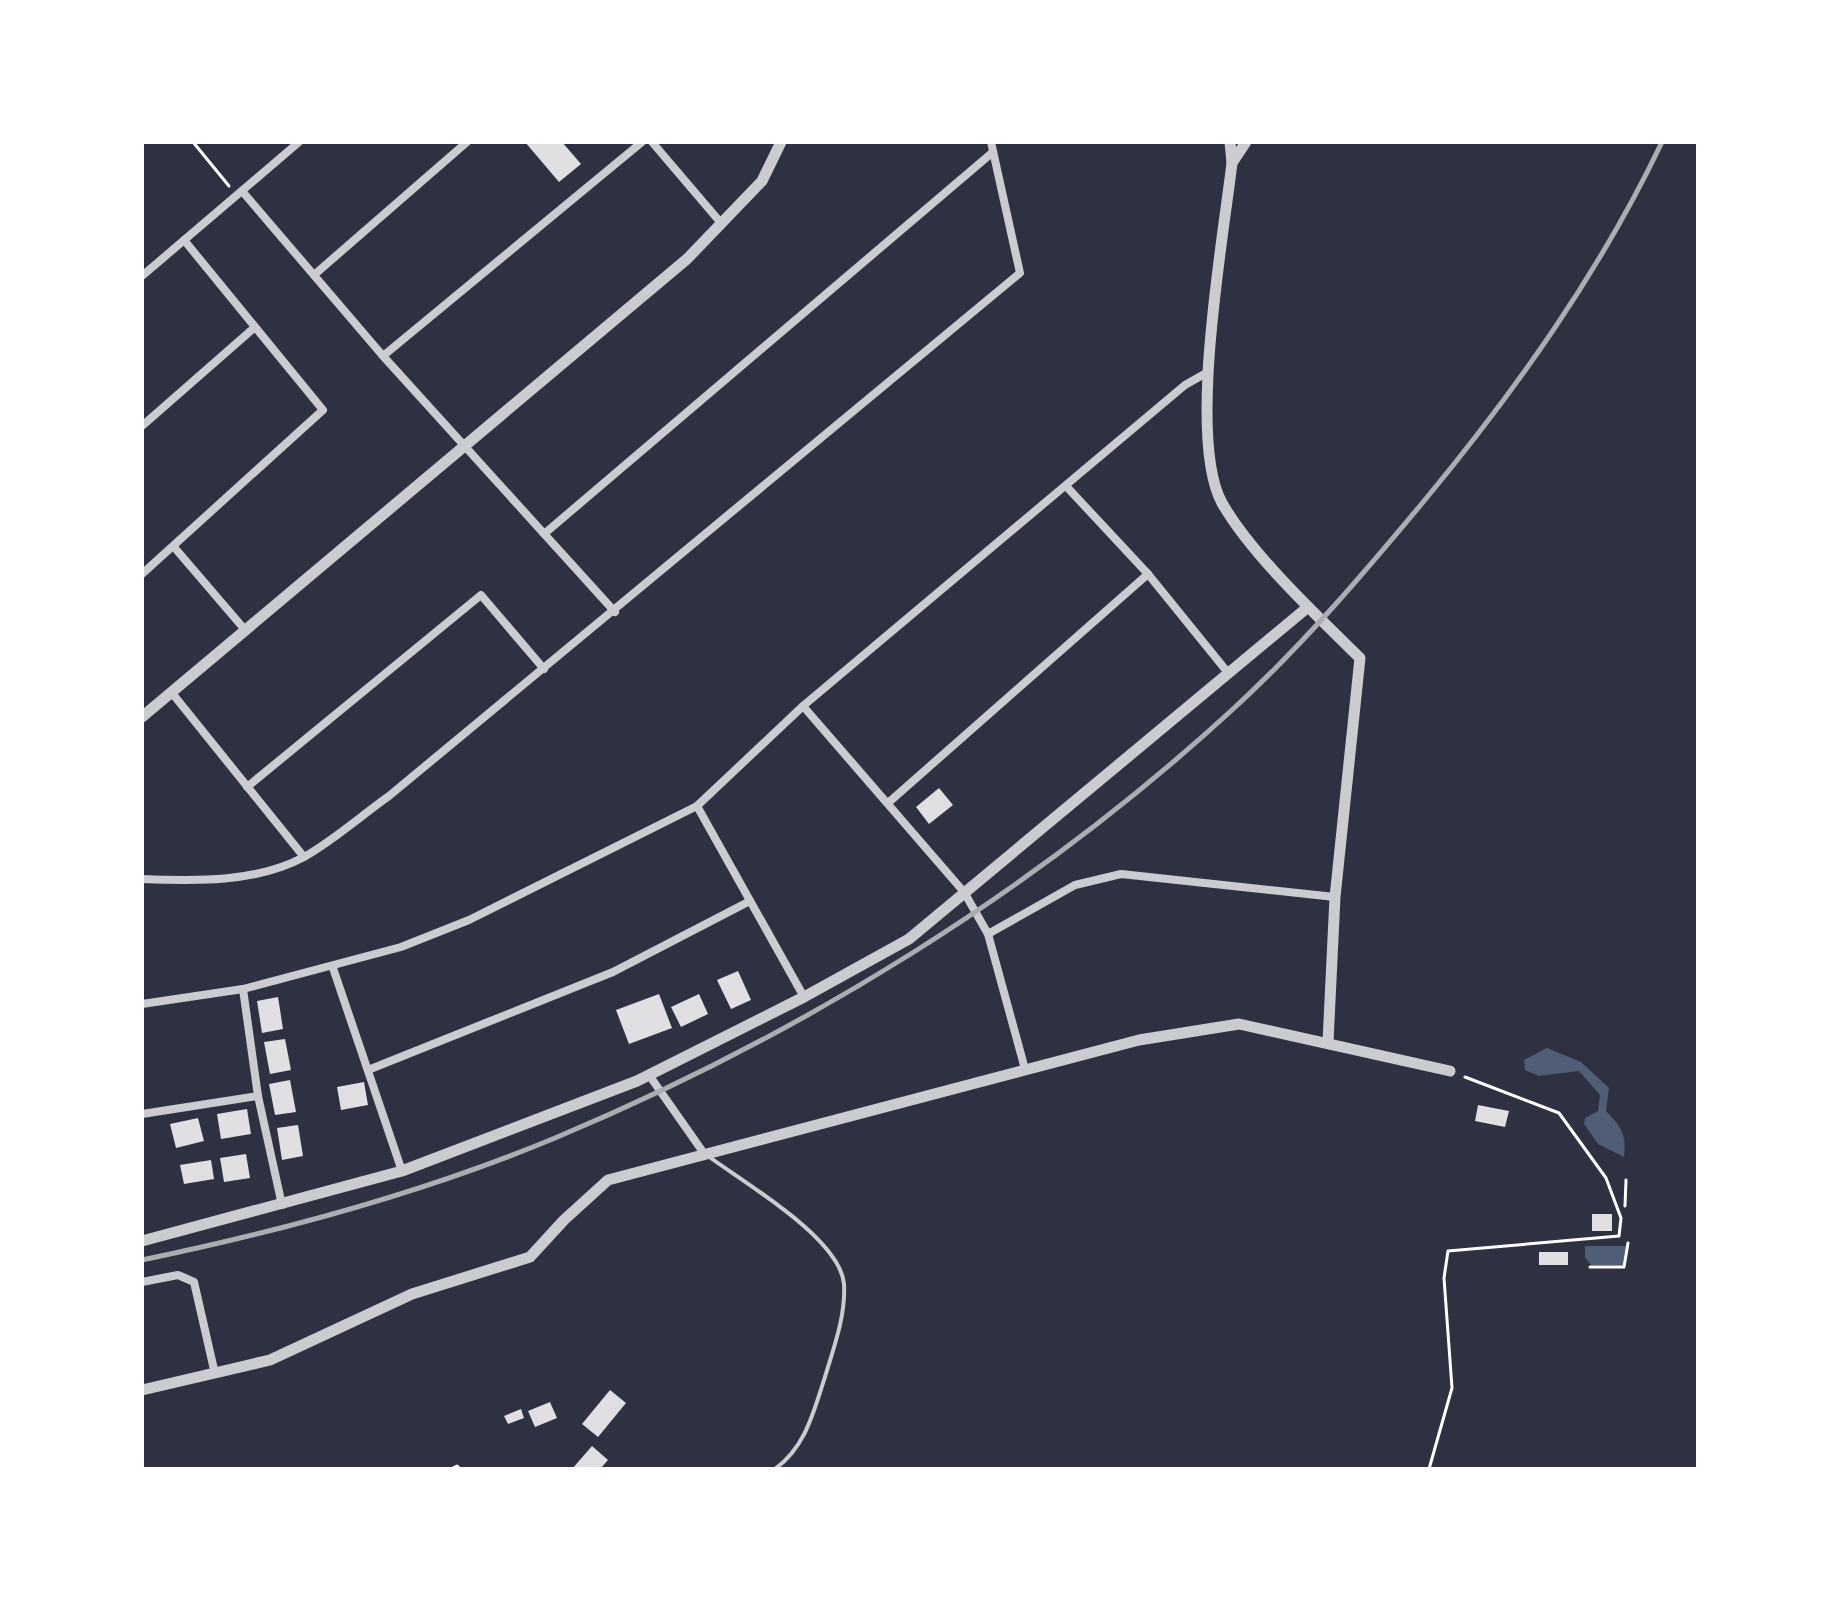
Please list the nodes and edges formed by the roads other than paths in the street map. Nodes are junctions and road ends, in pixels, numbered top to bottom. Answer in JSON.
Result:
{"nodes":[{"id":1,"x":299,"y":142,"type":"edge"},
{"id":2,"x":467,"y":142,"type":"edge"},
{"id":3,"x":642,"y":142,"type":"edge"},
{"id":4,"x":652,"y":142,"type":"edge"},
{"id":5,"x":781,"y":142,"type":"edge"},
{"id":6,"x":991,"y":142,"type":"edge"},
{"id":7,"x":1230,"y":142,"type":"edge"},
{"id":8,"x":1246,"y":142,"type":"edge"},
{"id":9,"x":993,"y":152,"type":"junction"},
{"id":10,"x":1232,"y":163,"type":"junction"},
{"id":11,"x":239,"y":193,"type":"junction"},
{"id":12,"x":721,"y":223,"type":"junction"},
{"id":13,"x":184,"y":240,"type":"junction"},
{"id":14,"x":314,"y":275,"type":"junction"},
{"id":15,"x":142,"y":276,"type":"edge"},
{"id":16,"x":255,"y":327,"type":"junction"},
{"id":17,"x":383,"y":356,"type":"junction"},
{"id":18,"x":1208,"y":372,"type":"junction"},
{"id":19,"x":142,"y":426,"type":"edge"},
{"id":20,"x":465,"y":446,"type":"junction"},
{"id":21,"x":1066,"y":486,"type":"junction"},
{"id":22,"x":544,"y":534,"type":"junction"},
{"id":23,"x":174,"y":547,"type":"junction"},
{"id":24,"x":142,"y":574,"type":"edge"},
{"id":25,"x":1148,"y":574,"type":"junction"},
{"id":26,"x":1308,"y":607,"type":"junction"},
{"id":27,"x":615,"y":612,"type":"junction"},
{"id":28,"x":246,"y":631,"type":"junction"},
{"id":29,"x":544,"y":669,"type":"junction"},
{"id":30,"x":1229,"y":674,"type":"junction"},
{"id":31,"x":172,"y":693,"type":"junction"},
{"id":32,"x":803,"y":706,"type":"junction"},
{"id":33,"x":142,"y":717,"type":"edge"},
{"id":34,"x":247,"y":787,"type":"junction"},
{"id":35,"x":888,"y":803,"type":"junction"},
{"id":36,"x":697,"y":806,"type":"junction"},
{"id":37,"x":304,"y":857,"type":"junction"},
{"id":38,"x":142,"y":879,"type":"edge"},
{"id":39,"x":964,"y":892,"type":"junction"},
{"id":40,"x":1335,"y":897,"type":"junction"},
{"id":41,"x":750,"y":901,"type":"junction"},
{"id":42,"x":988,"y":934,"type":"junction"},
{"id":43,"x":333,"y":968,"type":"junction"},
{"id":44,"x":243,"y":989,"type":"junction"},
{"id":45,"x":804,"y":997,"type":"junction"},
{"id":46,"x":142,"y":1004,"type":"edge"},
{"id":47,"x":1328,"y":1042,"type":"junction"},
{"id":48,"x":1025,"y":1069,"type":"junction"},
{"id":49,"x":368,"y":1070,"type":"junction"},
{"id":50,"x":1450,"y":1071,"type":"road end"},
{"id":51,"x":649,"y":1075,"type":"junction"},
{"id":52,"x":258,"y":1096,"type":"junction"},
{"id":53,"x":142,"y":1114,"type":"edge"},
{"id":54,"x":703,"y":1152,"type":"junction"},
{"id":55,"x":402,"y":1171,"type":"junction"},
{"id":56,"x":282,"y":1205,"type":"junction"},
{"id":57,"x":142,"y":1241,"type":"edge"},
{"id":58,"x":142,"y":1282,"type":"edge"},
{"id":59,"x":215,"y":1374,"type":"junction"},
{"id":60,"x":142,"y":1390,"type":"edge"},
{"id":61,"x":775,"y":1469,"type":"edge"}],
"edges":[{"from":1,"to":11,"type":"street"},
{"from":2,"to":14,"type":"street"},
{"from":3,"to":17,"type":"street"},
{"from":4,"to":12,"type":"street"},
{"from":5,"to":12,"type":"street"},
{"from":6,"to":9,"type":"street"},
{"from":7,"to":10,"type":"street"},
{"from":8,"to":10,"type":"street"},
{"from":9,"to":22,"type":"street"},
{"from":9,"to":27,"type":"street"},
{"from":10,"to":18,"type":"street"},
{"from":11,"to":13,"type":"street"},
{"from":11,"to":14,"type":"street"},
{"from":12,"to":20,"type":"street"},
{"from":13,"to":15,"type":"street"},
{"from":13,"to":16,"type":"street"},
{"from":14,"to":17,"type":"street"},
{"from":16,"to":19,"type":"street"},
{"from":16,"to":23,"type":"street"},
{"from":17,"to":20,"type":"street"},
{"from":18,"to":21,"type":"street"},
{"from":18,"to":26,"type":"street"},
{"from":20,"to":22,"type":"street"},
{"from":20,"to":28,"type":"street"},
{"from":21,"to":25,"type":"street"},
{"from":21,"to":32,"type":"street"},
{"from":22,"to":27,"type":"street"},
{"from":23,"to":24,"type":"street"},
{"from":23,"to":28,"type":"street"},
{"from":25,"to":30,"type":"street"},
{"from":25,"to":35,"type":"street"},
{"from":26,"to":30,"type":"street"},
{"from":26,"to":40,"type":"street"},
{"from":27,"to":29,"type":"street"},
{"from":28,"to":31,"type":"street"},
{"from":29,"to":34,"type":"street"},
{"from":29,"to":37,"type":"street"},
{"from":30,"to":39,"type":"street"},
{"from":31,"to":33,"type":"street"},
{"from":31,"to":34,"type":"street"},
{"from":32,"to":35,"type":"street"},
{"from":32,"to":36,"type":"street"},
{"from":34,"to":37,"type":"street"},
{"from":35,"to":39,"type":"street"},
{"from":36,"to":41,"type":"street"},
{"from":36,"to":43,"type":"street"},
{"from":37,"to":38,"type":"street"},
{"from":39,"to":42,"type":"street"},
{"from":39,"to":45,"type":"street"},
{"from":40,"to":42,"type":"street"},
{"from":40,"to":47,"type":"street"},
{"from":41,"to":45,"type":"street"},
{"from":41,"to":49,"type":"street"},
{"from":42,"to":48,"type":"street"},
{"from":43,"to":44,"type":"street"},
{"from":43,"to":49,"type":"street"},
{"from":44,"to":46,"type":"street"},
{"from":44,"to":52,"type":"street"},
{"from":45,"to":51,"type":"street"},
{"from":47,"to":48,"type":"street"},
{"from":47,"to":50,"type":"street"},
{"from":48,"to":54,"type":"street"},
{"from":49,"to":55,"type":"street"},
{"from":51,"to":54,"type":"street"},
{"from":51,"to":55,"type":"street"},
{"from":52,"to":53,"type":"street"},
{"from":52,"to":56,"type":"street"},
{"from":54,"to":59,"type":"street"},
{"from":54,"to":61,"type":"lane"},
{"from":55,"to":56,"type":"street"},
{"from":56,"to":57,"type":"street"},
{"from":58,"to":59,"type":"street"},
{"from":59,"to":60,"type":"street"}]}
